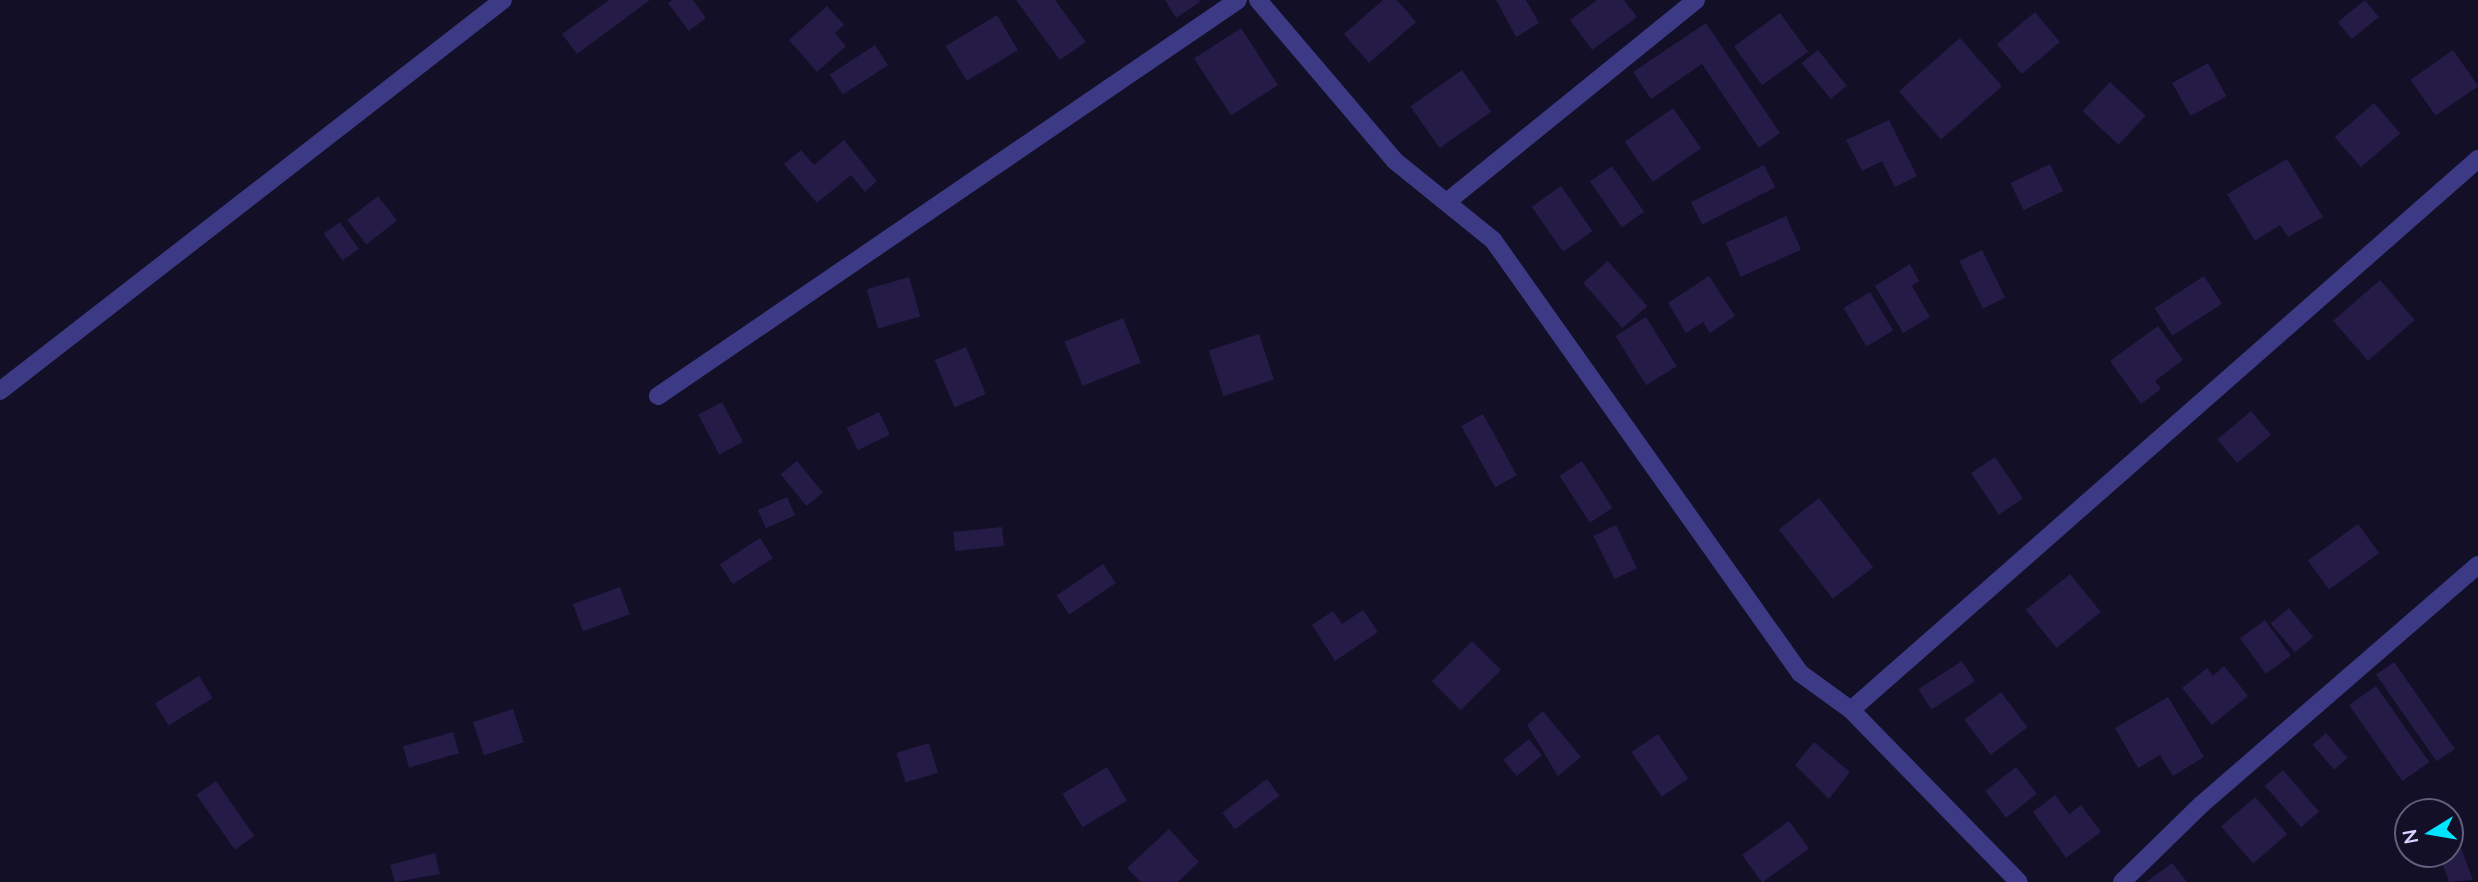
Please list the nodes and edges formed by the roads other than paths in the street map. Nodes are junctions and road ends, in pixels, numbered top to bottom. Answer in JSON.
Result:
{"nodes":[{"id":1,"x":503,"y":0,"type":"edge"},
{"id":2,"x":1238,"y":0,"type":"edge"},
{"id":3,"x":1258,"y":0,"type":"edge"},
{"id":4,"x":1696,"y":0,"type":"edge"},
{"id":5,"x":2478,"y":159,"type":"edge"},
{"id":6,"x":1448,"y":201,"type":"junction"},
{"id":7,"x":0,"y":391,"type":"edge"},
{"id":8,"x":658,"y":396,"type":"dead end"},
{"id":9,"x":2478,"y":565,"type":"edge"},
{"id":10,"x":1851,"y":710,"type":"junction"},
{"id":11,"x":2019,"y":882,"type":"edge"},
{"id":12,"x":2122,"y":882,"type":"edge"}],
"edges":[{"from":1,"to":7,"type":"street"},
{"from":2,"to":8,"type":"street"},
{"from":3,"to":6,"type":"street"},
{"from":4,"to":6,"type":"street"},
{"from":5,"to":10,"type":"street"},
{"from":6,"to":10,"type":"street"},
{"from":9,"to":12,"type":"street"},
{"from":10,"to":11,"type":"street"}]}
